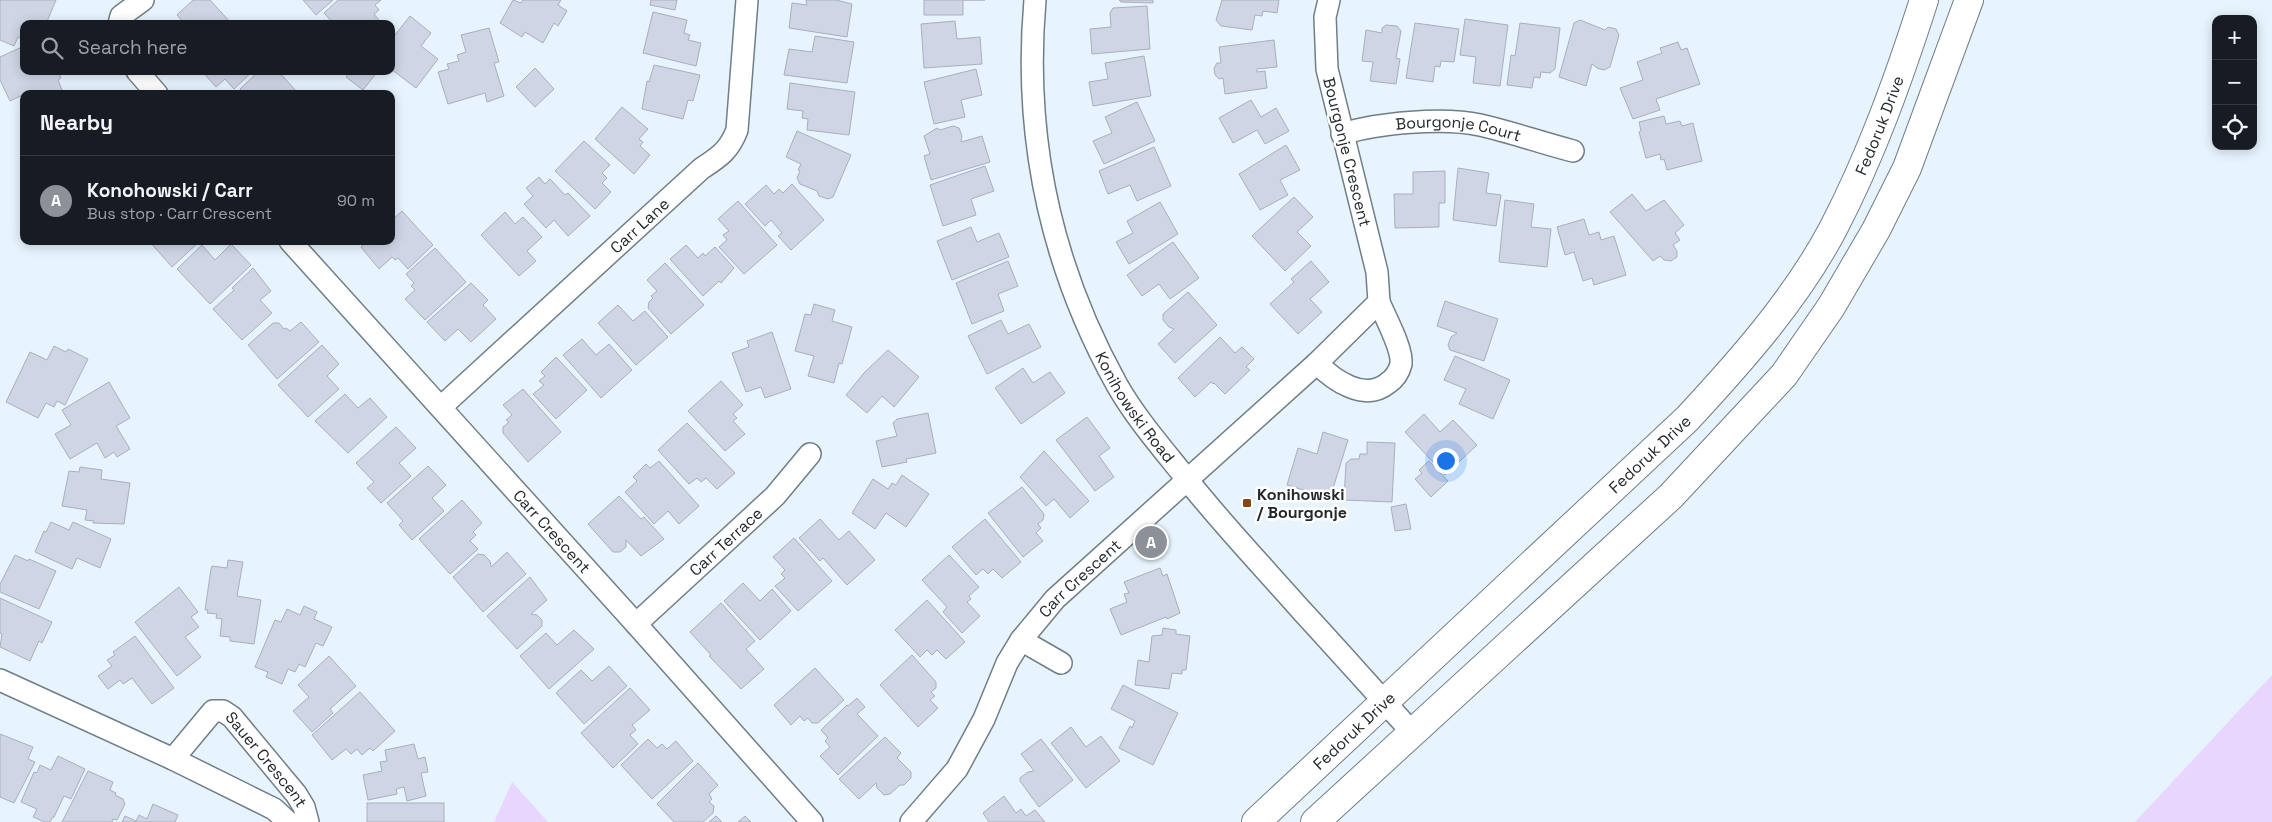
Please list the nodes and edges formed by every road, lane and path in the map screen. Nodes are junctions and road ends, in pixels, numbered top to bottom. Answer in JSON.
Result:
{"nodes":[{"id":1,"x":144,"y":0,"type":"edge"},
{"id":2,"x":747,"y":0,"type":"edge"},
{"id":3,"x":1035,"y":0,"type":"edge"},
{"id":4,"x":1329,"y":0,"type":"edge"},
{"id":5,"x":1924,"y":0,"type":"edge"},
{"id":6,"x":1969,"y":0,"type":"edge"},
{"id":7,"x":120,"y":20,"type":"edge"},
{"id":8,"x":140,"y":75,"type":"edge"},
{"id":9,"x":154,"y":90,"type":"edge"},
{"id":10,"x":1342,"y":134,"type":"junction"},
{"id":11,"x":1573,"y":151,"type":"dead end"},
{"id":12,"x":294,"y":245,"type":"edge"},
{"id":13,"x":1379,"y":302,"type":"junction"},
{"id":14,"x":1317,"y":363,"type":"junction"},
{"id":15,"x":441,"y":407,"type":"junction"},
{"id":16,"x":810,"y":454,"type":"dead end"},
{"id":17,"x":1187,"y":479,"type":"junction"},
{"id":18,"x":636,"y":624,"type":"junction"},
{"id":19,"x":1021,"y":640,"type":"junction"},
{"id":20,"x":1061,"y":663,"type":"dead end"},
{"id":21,"x":0,"y":680,"type":"edge"},
{"id":22,"x":1384,"y":702,"type":"junction"},
{"id":23,"x":1412,"y":732,"type":"junction"},
{"id":24,"x":173,"y":759,"type":"junction"},
{"id":25,"x":288,"y":822,"type":"edge"},
{"id":26,"x":308,"y":822,"type":"edge"},
{"id":27,"x":812,"y":822,"type":"edge"},
{"id":28,"x":911,"y":822,"type":"edge"},
{"id":29,"x":1256,"y":822,"type":"edge"},
{"id":30,"x":1315,"y":822,"type":"edge"}],
"edges":[{"from":1,"to":7,"type":"street"},
{"from":2,"to":15,"type":"street","name":"Carr Lane"},
{"from":3,"to":17,"type":"street","name":"Konihowski Road"},
{"from":4,"to":10,"type":"street","name":"Bourgonje Crescent"},
{"from":5,"to":22,"type":"main road","name":"Fedoruk Drive"},
{"from":6,"to":23,"type":"main road"},
{"from":8,"to":9,"type":"street"},
{"from":10,"to":11,"type":"street","name":"Bourgonje Court"},
{"from":10,"to":13,"type":"street","name":"Bourgonje Crescent"},
{"from":12,"to":15,"type":"street","name":"Carr Crescent"},
{"from":13,"to":14,"type":"street"},
{"from":13,"to":14,"type":"street","name":"Bourgonje Crescent"},
{"from":14,"to":17,"type":"street"},
{"from":15,"to":18,"type":"street","name":"Carr Crescent"},
{"from":16,"to":18,"type":"street","name":"Carr Terrace"},
{"from":17,"to":19,"type":"street","name":"Carr Crescent"},
{"from":17,"to":22,"type":"street","name":"Konihowski Road"},
{"from":18,"to":27,"type":"street","name":"Carr Crescent"},
{"from":19,"to":20,"type":"street"},
{"from":19,"to":28,"type":"street","name":"Carr Crescent"},
{"from":21,"to":24,"type":"street","name":"Sauer Crescent"},
{"from":22,"to":23,"type":"street","name":"Konihowski Road"},
{"from":22,"to":29,"type":"main road","name":"Fedoruk Drive"},
{"from":23,"to":30,"type":"main road"},
{"from":24,"to":25,"type":"street","name":"Sauer Crescent"},
{"from":24,"to":26,"type":"street","name":"Sauer Crescent"}]}
